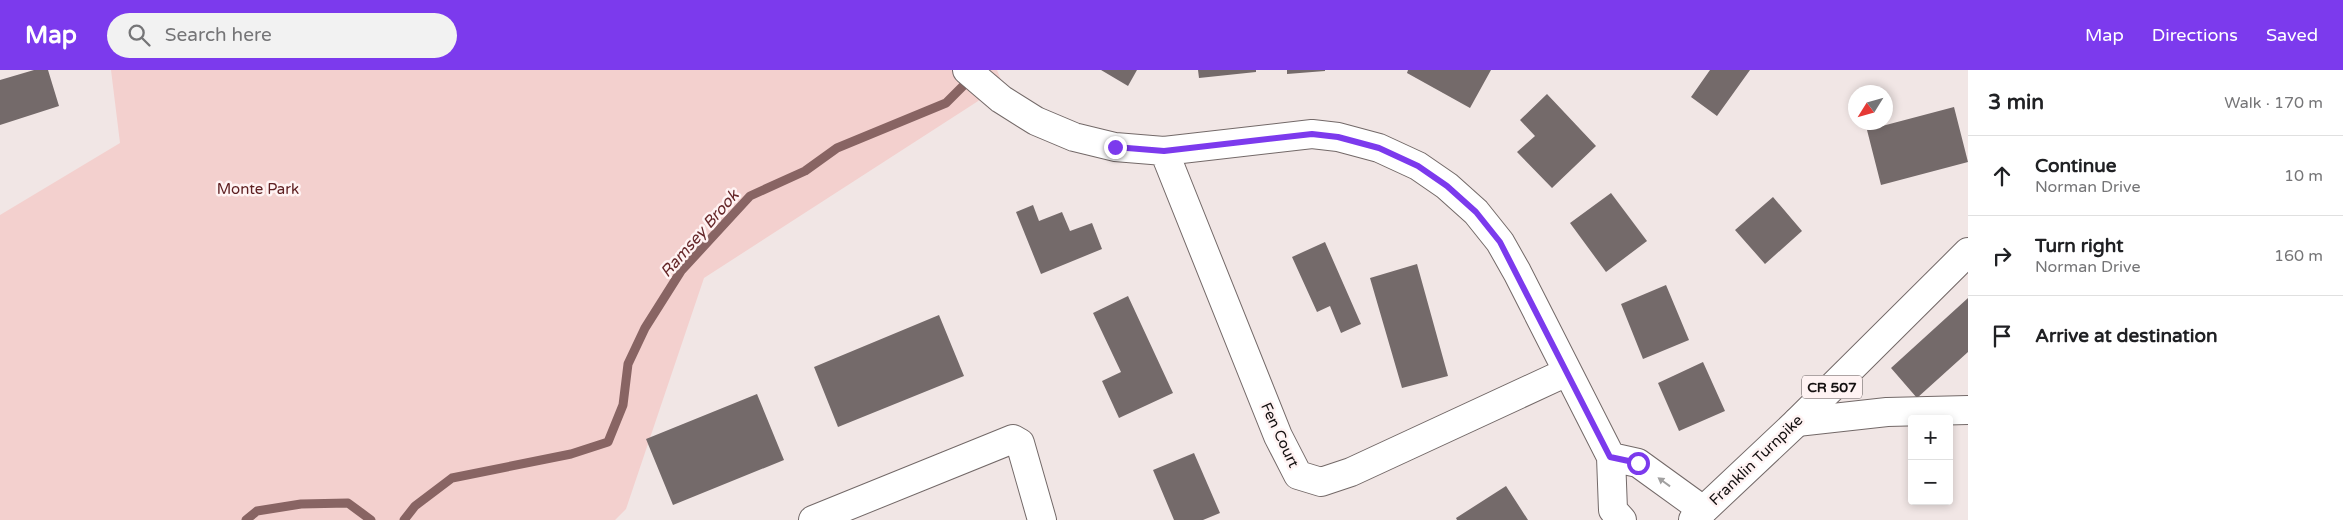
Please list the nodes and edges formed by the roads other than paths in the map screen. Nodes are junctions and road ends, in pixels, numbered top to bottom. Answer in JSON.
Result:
{"nodes":[{"id":1,"x":968,"y":70,"type":"edge"},
{"id":2,"x":1164,"y":151,"type":"junction"},
{"id":3,"x":1968,"y":252,"type":"edge"},
{"id":4,"x":1567,"y":372,"type":"junction"},
{"id":5,"x":1968,"y":410,"type":"edge"},
{"id":6,"x":1797,"y":422,"type":"junction"},
{"id":7,"x":1610,"y":457,"type":"junction"},
{"id":8,"x":1698,"y":515,"type":"edge"},
{"id":9,"x":812,"y":520,"type":"edge"},
{"id":10,"x":1042,"y":520,"type":"edge"},
{"id":11,"x":1622,"y":520,"type":"edge"}],
"edges":[{"from":1,"to":2,"type":"street"},
{"from":2,"to":4,"type":"street"},
{"from":2,"to":4,"type":"street","name":"Fen Court"},
{"from":3,"to":6,"type":"street","name":"Franklin Turnpike","number":"CR 507"},
{"from":4,"to":7,"type":"street"},
{"from":5,"to":6,"type":"street"},
{"from":6,"to":8,"type":"street","name":"Franklin Turnpike","number":"CR 507"},
{"from":8,"to":7,"type":"street","one_way":true},
{"from":7,"to":11,"type":"street"},
{"from":9,"to":10,"type":"street"}]}
